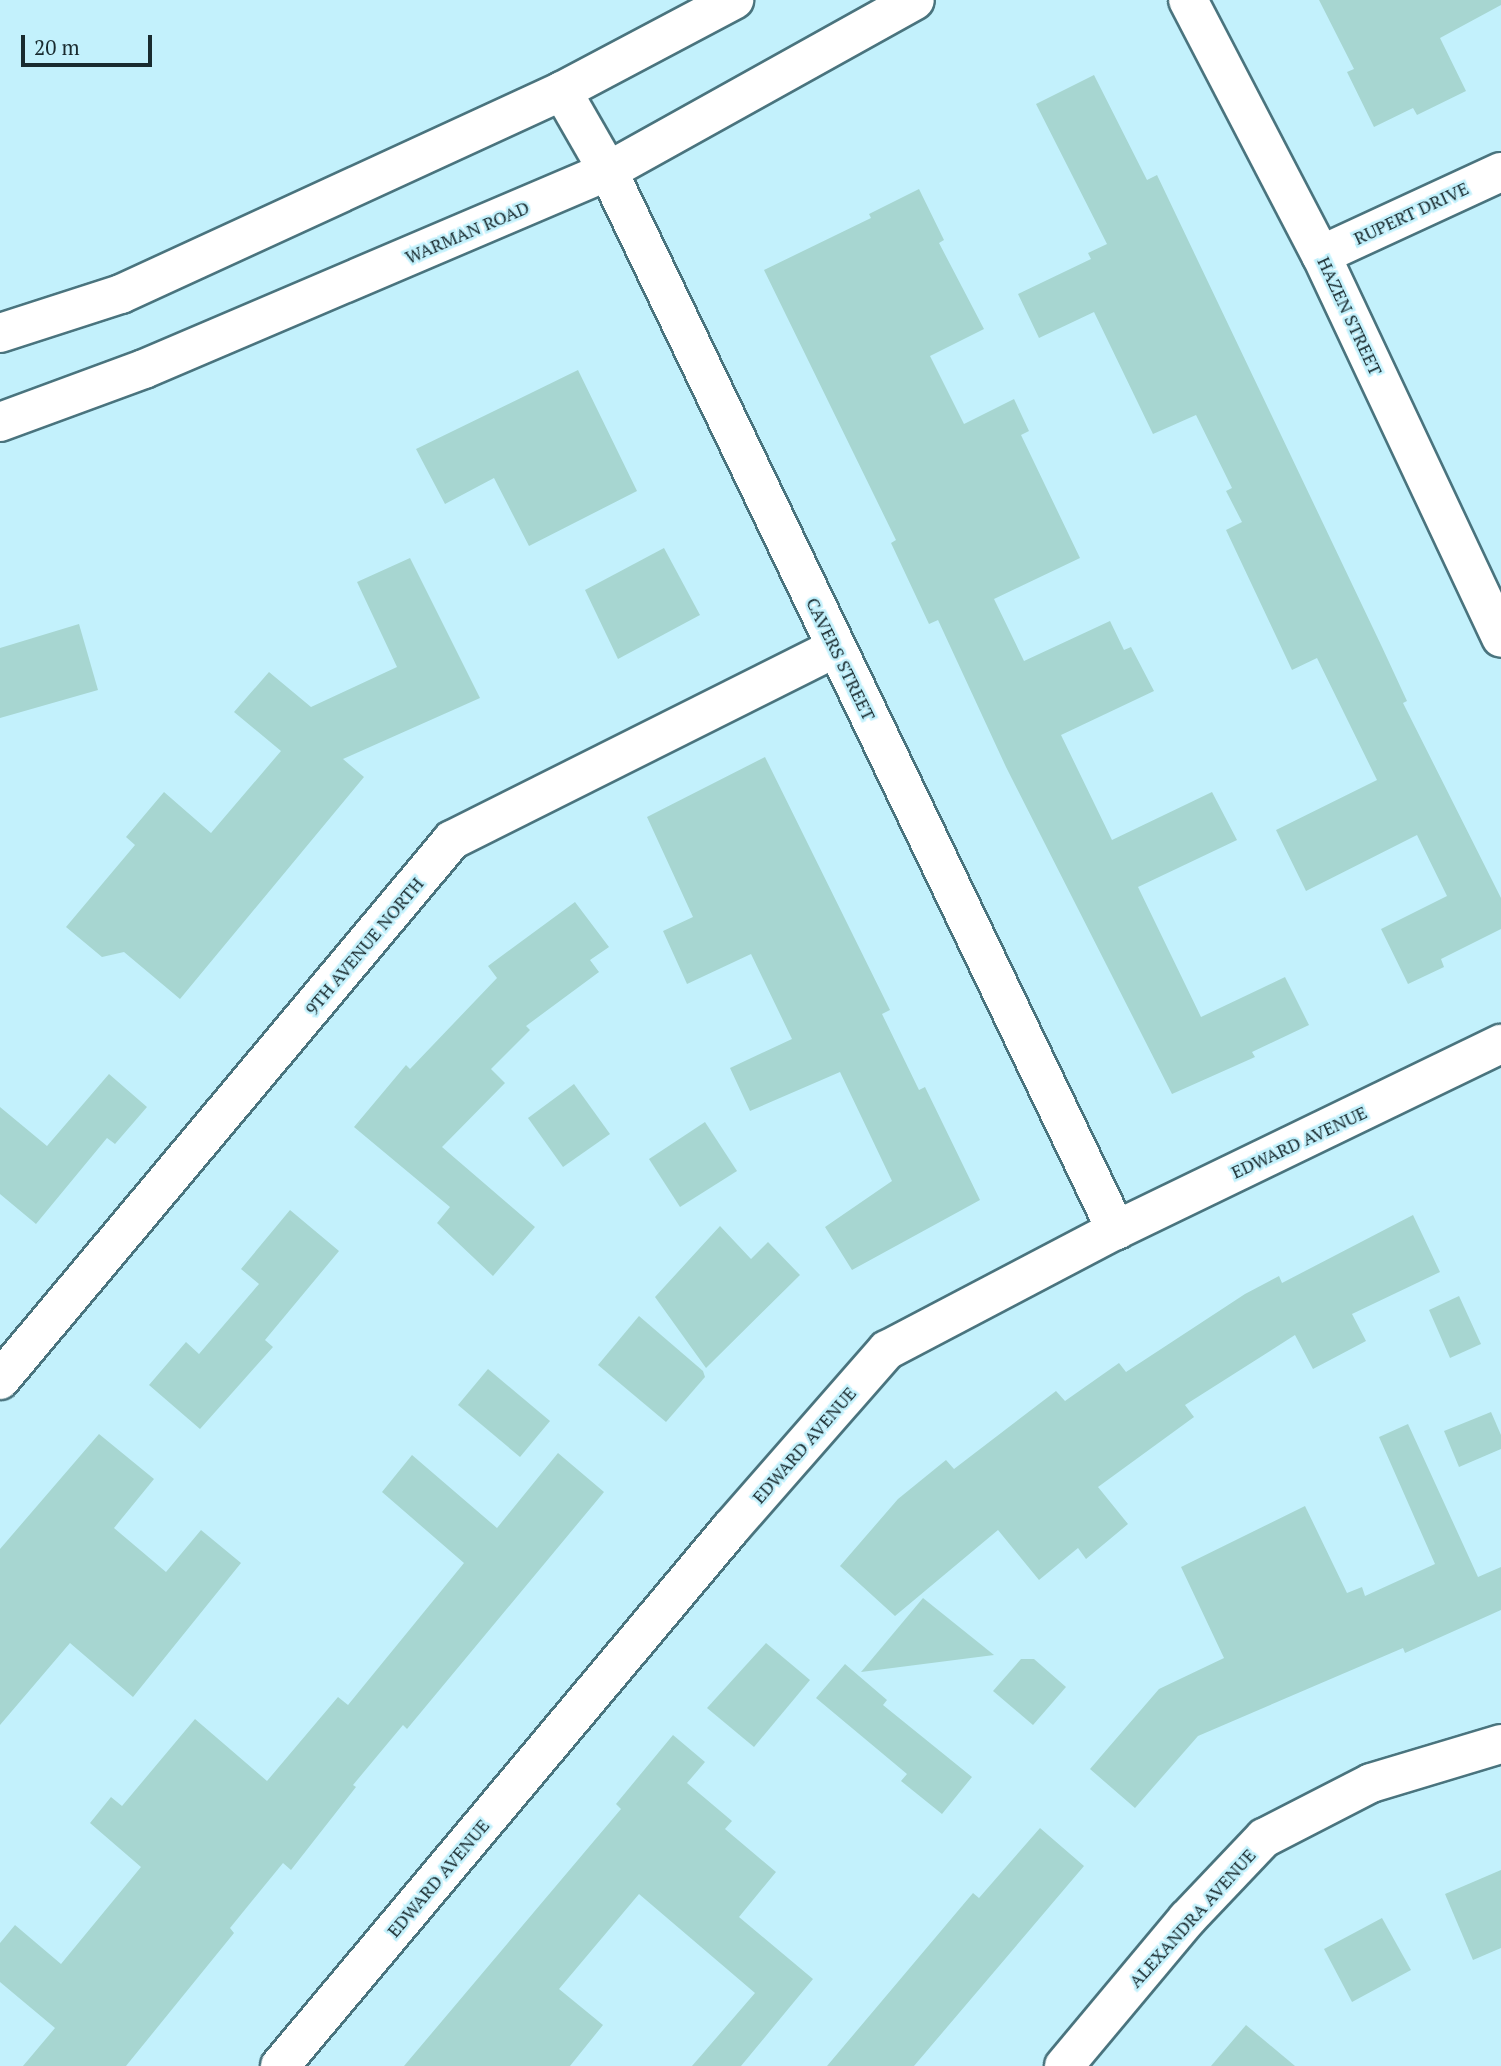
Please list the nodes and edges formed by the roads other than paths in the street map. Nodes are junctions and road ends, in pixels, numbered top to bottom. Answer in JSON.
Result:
{"nodes":[{"id":1,"x":734,"y":0,"type":"edge"},
{"id":2,"x":915,"y":0,"type":"edge"},
{"id":3,"x":1188,"y":0,"type":"edge"},
{"id":4,"x":562,"y":91,"type":"junction"},
{"id":5,"x":608,"y":171,"type":"junction"},
{"id":6,"x":1501,"y":172,"type":"edge"},
{"id":7,"x":1321,"y":255,"type":"junction"},
{"id":8,"x":0,"y":333,"type":"edge"},
{"id":9,"x":0,"y":422,"type":"edge"},
{"id":10,"x":1501,"y":638,"type":"edge"},
{"id":11,"x":835,"y":648,"type":"junction"},
{"id":12,"x":1501,"y":1044,"type":"edge"},
{"id":13,"x":1116,"y":1230,"type":"junction"},
{"id":14,"x":6,"y":1359,"type":"edge"},
{"id":15,"x":1501,"y":1744,"type":"edge"},
{"id":16,"x":280,"y":2066,"type":"edge"},
{"id":17,"x":1064,"y":2066,"type":"edge"}],
"edges":[{"from":1,"to":4,"type":"street"},
{"from":2,"to":5,"type":"street","name":"WARMAN ROAD"},
{"from":3,"to":7,"type":"street","name":"HAZEN STREET"},
{"from":4,"to":5,"type":"street","name":"CAVERS STREET"},
{"from":4,"to":8,"type":"street"},
{"from":5,"to":9,"type":"street","name":"WARMAN ROAD"},
{"from":5,"to":11,"type":"street","name":"CAVERS STREET"},
{"from":6,"to":7,"type":"street","name":"RUPERT DRIVE"},
{"from":7,"to":10,"type":"street","name":"HAZEN STREET"},
{"from":11,"to":13,"type":"street","name":"CAVERS STREET"},
{"from":11,"to":14,"type":"street","name":"9TH AVENUE NORTH"},
{"from":12,"to":13,"type":"street","name":"EDWARD AVENUE"},
{"from":13,"to":16,"type":"street","name":"EDWARD AVENUE"},
{"from":15,"to":17,"type":"street","name":"ALEXANDRA AVENUE"}]}
